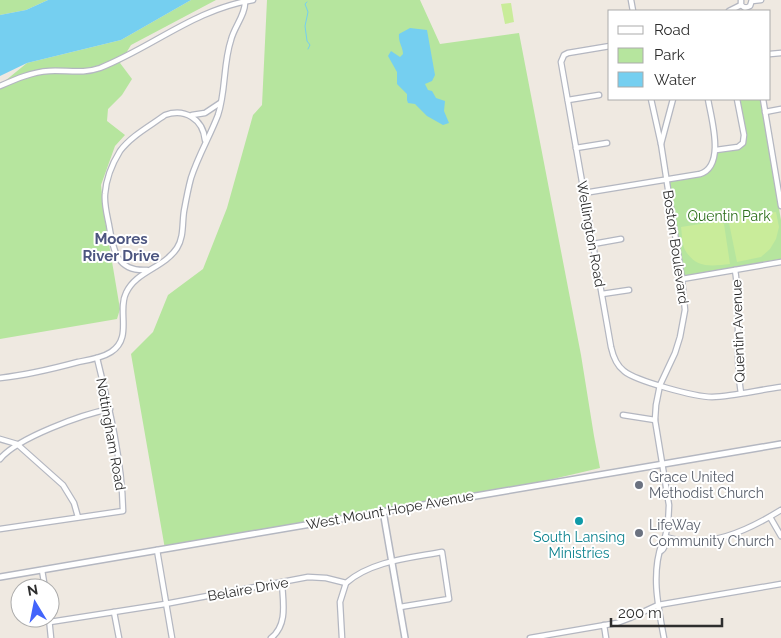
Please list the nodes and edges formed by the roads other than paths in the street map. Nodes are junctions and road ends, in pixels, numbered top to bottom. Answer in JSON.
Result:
{"nodes":[{"id":1,"x":253,"y":0,"type":"edge"},
{"id":2,"x":760,"y":0,"type":"edge"},
{"id":3,"x":245,"y":1,"type":"junction"},
{"id":4,"x":752,"y":1,"type":"edge"},
{"id":5,"x":741,"y":2,"type":"edge"},
{"id":6,"x":748,"y":9,"type":"edge"},
{"id":7,"x":731,"y":10,"type":"edge"},
{"id":8,"x":608,"y":46,"type":"edge"},
{"id":9,"x":0,"y":86,"type":"edge"},
{"id":10,"x":599,"y":95,"type":"dead end"},
{"id":11,"x":568,"y":100,"type":"junction"},
{"id":12,"x":651,"y":100,"type":"edge"},
{"id":13,"x":674,"y":100,"type":"edge"},
{"id":14,"x":708,"y":100,"type":"edge"},
{"id":15,"x":737,"y":100,"type":"edge"},
{"id":16,"x":763,"y":100,"type":"edge"},
{"id":17,"x":221,"y":102,"type":"junction"},
{"id":18,"x":781,"y":109,"type":"edge"},
{"id":19,"x":765,"y":112,"type":"junction"},
{"id":20,"x":188,"y":114,"type":"junction"},
{"id":21,"x":205,"y":142,"type":"junction"},
{"id":22,"x":607,"y":143,"type":"dead end"},
{"id":23,"x":661,"y":144,"type":"junction"},
{"id":24,"x":576,"y":148,"type":"junction"},
{"id":25,"x":716,"y":150,"type":"junction"},
{"id":26,"x":781,"y":165,"type":"edge"},
{"id":27,"x":774,"y":166,"type":"junction"},
{"id":28,"x":666,"y":179,"type":"junction"},
{"id":29,"x":584,"y":193,"type":"junction"},
{"id":30,"x":781,"y":206,"type":"edge"},
{"id":31,"x":621,"y":239,"type":"dead end"},
{"id":32,"x":593,"y":244,"type":"junction"},
{"id":33,"x":781,"y":262,"type":"edge"},
{"id":34,"x":149,"y":270,"type":"junction"},
{"id":35,"x":735,"y":270,"type":"junction"},
{"id":36,"x":682,"y":279,"type":"junction"},
{"id":37,"x":629,"y":290,"type":"dead end"},
{"id":38,"x":602,"y":294,"type":"junction"},
{"id":39,"x":97,"y":358,"type":"junction"},
{"id":40,"x":0,"y":378,"type":"edge"},
{"id":41,"x":660,"y":385,"type":"junction"},
{"id":42,"x":781,"y":386,"type":"edge"},
{"id":43,"x":741,"y":393,"type":"junction"},
{"id":44,"x":110,"y":409,"type":"junction"},
{"id":45,"x":623,"y":415,"type":"dead end"},
{"id":46,"x":655,"y":420,"type":"junction"},
{"id":47,"x":0,"y":439,"type":"edge"},
{"id":48,"x":17,"y":444,"type":"junction"},
{"id":49,"x":781,"y":444,"type":"edge"},
{"id":50,"x":0,"y":459,"type":"edge"},
{"id":51,"x":662,"y":464,"type":"junction"},
{"id":52,"x":781,"y":510,"type":"edge"},
{"id":53,"x":383,"y":511,"type":"junction"},
{"id":54,"x":78,"y":517,"type":"junction"},
{"id":55,"x":770,"y":517,"type":"junction"},
{"id":56,"x":0,"y":530,"type":"edge"},
{"id":57,"x":781,"y":536,"type":"edge"},
{"id":58,"x":665,"y":539,"type":"junction"},
{"id":59,"x":157,"y":550,"type":"junction"},
{"id":60,"x":392,"y":562,"type":"junction"},
{"id":61,"x":42,"y":570,"type":"junction"},
{"id":62,"x":0,"y":577,"type":"edge"},
{"id":63,"x":43,"y":578,"type":"edge"},
{"id":64,"x":282,"y":583,"type":"junction"},
{"id":65,"x":346,"y":583,"type":"junction"},
{"id":66,"x":781,"y":584,"type":"edge"},
{"id":67,"x":165,"y":604,"type":"junction"},
{"id":68,"x":658,"y":605,"type":"junction"},
{"id":69,"x":400,"y":607,"type":"junction"},
{"id":70,"x":114,"y":612,"type":"junction"},
{"id":71,"x":60,"y":619,"type":"edge"},
{"id":72,"x":604,"y":625,"type":"junction"},
{"id":73,"x":119,"y":638,"type":"edge"},
{"id":74,"x":172,"y":638,"type":"edge"},
{"id":75,"x":271,"y":638,"type":"edge"},
{"id":76,"x":342,"y":638,"type":"edge"},
{"id":77,"x":405,"y":638,"type":"edge"},
{"id":78,"x":530,"y":638,"type":"edge"},
{"id":79,"x":606,"y":638,"type":"edge"},
{"id":80,"x":664,"y":638,"type":"edge"}],
"edges":[{"from":1,"to":3,"type":"street"},
{"from":2,"to":4,"type":"street"},
{"from":3,"to":9,"type":"street"},
{"from":3,"to":17,"type":"street"},
{"from":4,"to":6,"type":"street"},
{"from":5,"to":6,"type":"street"},
{"from":5,"to":7,"type":"street"},
{"from":8,"to":11,"type":"street","name":"Wellington Road"},
{"from":10,"to":11,"type":"street"},
{"from":11,"to":24,"type":"street","name":"Wellington Road"},
{"from":12,"to":23,"type":"street"},
{"from":13,"to":23,"type":"street","name":"Boston Boulevard"},
{"from":14,"to":25,"type":"street"},
{"from":15,"to":25,"type":"street"},
{"from":16,"to":19,"type":"street"},
{"from":17,"to":20,"type":"street"},
{"from":17,"to":21,"type":"street"},
{"from":18,"to":19,"type":"street"},
{"from":19,"to":27,"type":"street"},
{"from":20,"to":21,"type":"street"},
{"from":20,"to":34,"type":"street"},
{"from":21,"to":34,"type":"street"},
{"from":22,"to":24,"type":"street"},
{"from":23,"to":28,"type":"street","name":"Boston Boulevard"},
{"from":24,"to":29,"type":"street","name":"Wellington Road"},
{"from":25,"to":28,"type":"street"},
{"from":26,"to":27,"type":"street"},
{"from":27,"to":30,"type":"street"},
{"from":28,"to":29,"type":"street"},
{"from":28,"to":36,"type":"street","name":"Boston Boulevard"},
{"from":29,"to":32,"type":"street","name":"Wellington Road"},
{"from":31,"to":32,"type":"street"},
{"from":32,"to":38,"type":"street","name":"Wellington Road"},
{"from":33,"to":35,"type":"street"},
{"from":34,"to":39,"type":"street"},
{"from":35,"to":36,"type":"street"},
{"from":35,"to":43,"type":"street","name":"Quentin Avenue"},
{"from":36,"to":41,"type":"street","name":"Boston Boulevard"},
{"from":37,"to":38,"type":"street"},
{"from":38,"to":41,"type":"street","name":"Wellington Road"},
{"from":39,"to":40,"type":"street"},
{"from":39,"to":44,"type":"street","name":"Nottingham Road"},
{"from":41,"to":43,"type":"street","name":"Wellington Road"},
{"from":41,"to":46,"type":"street","name":"Boston Boulevard"},
{"from":42,"to":43,"type":"street","name":"Wellington Road"},
{"from":44,"to":48,"type":"street"},
{"from":44,"to":54,"type":"street","name":"Nottingham Road"},
{"from":45,"to":46,"type":"street"},
{"from":46,"to":51,"type":"street","name":"Boston Boulevard"},
{"from":47,"to":48,"type":"street"},
{"from":48,"to":50,"type":"street"},
{"from":48,"to":54,"type":"street"},
{"from":49,"to":51,"type":"street","name":"West Mount Hope Avenue"},
{"from":51,"to":53,"type":"street","name":"West Mount Hope Avenue"},
{"from":51,"to":58,"type":"street","name":"Boston Boulevard"},
{"from":52,"to":55,"type":"street"},
{"from":53,"to":59,"type":"street","name":"West Mount Hope Avenue"},
{"from":53,"to":60,"type":"street"},
{"from":54,"to":56,"type":"street"},
{"from":55,"to":57,"type":"street"},
{"from":55,"to":58,"type":"street"},
{"from":58,"to":68,"type":"street","name":"Boston Boulevard"},
{"from":59,"to":61,"type":"street","name":"West Mount Hope Avenue"},
{"from":59,"to":67,"type":"street"},
{"from":60,"to":65,"type":"street"},
{"from":60,"to":69,"type":"street"},
{"from":60,"to":69,"type":"street"},
{"from":61,"to":62,"type":"street","name":"West Mount Hope Avenue"},
{"from":61,"to":63,"type":"street"},
{"from":64,"to":65,"type":"street","name":"Belaire Drive"},
{"from":64,"to":67,"type":"street","name":"Belaire Drive"},
{"from":64,"to":75,"type":"street"},
{"from":65,"to":76,"type":"street"},
{"from":66,"to":68,"type":"street"},
{"from":67,"to":70,"type":"street","name":"Belaire Drive"},
{"from":67,"to":74,"type":"street"},
{"from":68,"to":72,"type":"street"},
{"from":68,"to":80,"type":"street","name":"Boston Boulevard"},
{"from":69,"to":77,"type":"street"},
{"from":70,"to":71,"type":"street","name":"Belaire Drive"},
{"from":70,"to":73,"type":"street"},
{"from":72,"to":78,"type":"street"},
{"from":72,"to":79,"type":"street"}]}
